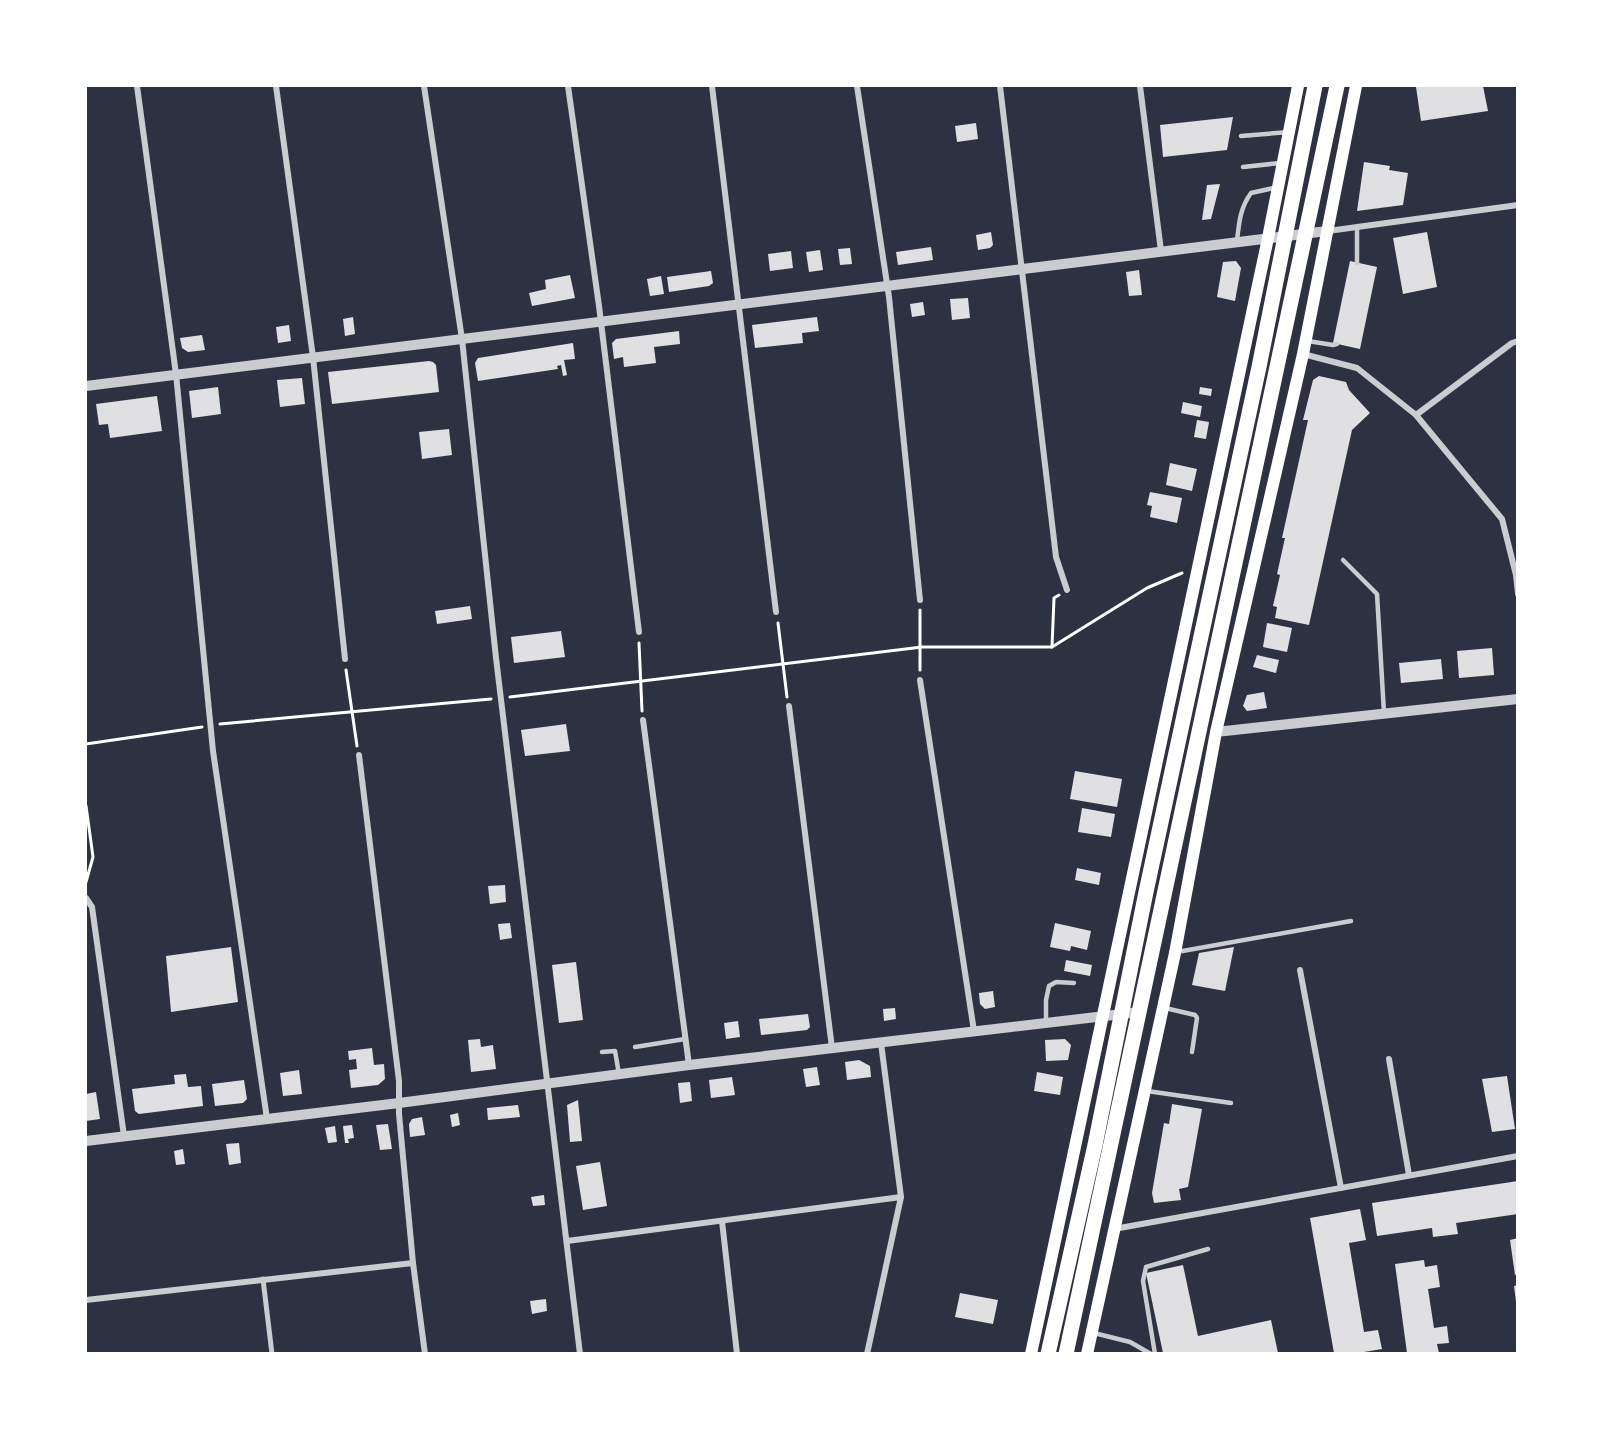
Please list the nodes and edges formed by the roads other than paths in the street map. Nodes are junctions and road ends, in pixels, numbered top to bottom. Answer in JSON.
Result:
{"nodes":[{"id":1,"x":137,"y":86,"type":"edge"},
{"id":2,"x":276,"y":86,"type":"edge"},
{"id":3,"x":424,"y":86,"type":"edge"},
{"id":4,"x":568,"y":86,"type":"edge"},
{"id":5,"x":712,"y":86,"type":"edge"},
{"id":6,"x":857,"y":86,"type":"edge"},
{"id":7,"x":1000,"y":86,"type":"edge"},
{"id":8,"x":1140,"y":86,"type":"edge"},
{"id":9,"x":1298,"y":86,"type":"edge"},
{"id":10,"x":1315,"y":86,"type":"edge"},
{"id":11,"x":1337,"y":86,"type":"edge"},
{"id":12,"x":1356,"y":86,"type":"edge"},
{"id":13,"x":1289,"y":132,"type":"junction"},
{"id":14,"x":1242,"y":136,"type":"dead end"},
{"id":15,"x":1283,"y":163,"type":"junction"},
{"id":16,"x":1243,"y":167,"type":"dead end"},
{"id":17,"x":1278,"y":187,"type":"junction"},
{"id":18,"x":1518,"y":205,"type":"edge"},
{"id":19,"x":1357,"y":227,"type":"junction"},
{"id":20,"x":1327,"y":231,"type":"junction"},
{"id":21,"x":1304,"y":234,"type":"junction"},
{"id":22,"x":1285,"y":236,"type":"junction"},
{"id":23,"x":1268,"y":238,"type":"junction"},
{"id":24,"x":1238,"y":242,"type":"junction"},
{"id":25,"x":1161,"y":251,"type":"junction"},
{"id":26,"x":1357,"y":263,"type":"dead end"},
{"id":27,"x":1023,"y":270,"type":"junction"},
{"id":28,"x":887,"y":286,"type":"junction"},
{"id":29,"x":738,"y":303,"type":"junction"},
{"id":30,"x":600,"y":321,"type":"junction"},
{"id":31,"x":462,"y":339,"type":"junction"},
{"id":32,"x":1305,"y":340,"type":"junction"},
{"id":33,"x":1515,"y":342,"type":"edge"},
{"id":34,"x":1337,"y":344,"type":"dead end"},
{"id":35,"x":1518,"y":349,"type":"edge"},
{"id":36,"x":1303,"y":354,"type":"junction"},
{"id":37,"x":313,"y":357,"type":"junction"},
{"id":38,"x":176,"y":374,"type":"junction"},
{"id":39,"x":86,"y":386,"type":"edge"},
{"id":40,"x":1416,"y":415,"type":"junction"},
{"id":41,"x":1343,"y":560,"type":"dead end"},
{"id":42,"x":1517,"y":575,"type":"edge"},
{"id":43,"x":1067,"y":590,"type":"road end"},
{"id":44,"x":1518,"y":594,"type":"edge"},
{"id":45,"x":920,"y":600,"type":"road end"},
{"id":46,"x":776,"y":612,"type":"road end"},
{"id":47,"x":639,"y":632,"type":"road end"},
{"id":48,"x":345,"y":659,"type":"road end"},
{"id":49,"x":920,"y":680,"type":"road end"},
{"id":50,"x":1518,"y":699,"type":"edge"},
{"id":51,"x":789,"y":706,"type":"road end"},
{"id":52,"x":1384,"y":713,"type":"junction"},
{"id":53,"x":642,"y":720,"type":"road end"},
{"id":54,"x":1216,"y":732,"type":"junction"},
{"id":55,"x":359,"y":755,"type":"road end"},
{"id":56,"x":86,"y":897,"type":"edge"},
{"id":57,"x":1351,"y":921,"type":"dead end"},
{"id":58,"x":1175,"y":953,"type":"junction"},
{"id":59,"x":1300,"y":970,"type":"dead end"},
{"id":60,"x":1074,"y":983,"type":"dead end"},
{"id":61,"x":1162,"y":1008,"type":"junction"},
{"id":62,"x":1139,"y":1012,"type":"junction"},
{"id":63,"x":1122,"y":1014,"type":"junction"},
{"id":64,"x":1102,"y":1017,"type":"junction"},
{"id":65,"x":1046,"y":1023,"type":"junction"},
{"id":66,"x":974,"y":1031,"type":"junction"},
{"id":67,"x":685,"y":1039,"type":"junction"},
{"id":68,"x":880,"y":1043,"type":"junction"},
{"id":69,"x":635,"y":1047,"type":"dead end"},
{"id":70,"x":832,"y":1048,"type":"junction"},
{"id":71,"x":602,"y":1052,"type":"dead end"},
{"id":72,"x":1192,"y":1052,"type":"dead end"},
{"id":73,"x":1389,"y":1059,"type":"dead end"},
{"id":74,"x":689,"y":1065,"type":"junction"},
{"id":75,"x":619,"y":1074,"type":"junction"},
{"id":76,"x":547,"y":1084,"type":"junction"},
{"id":77,"x":1144,"y":1091,"type":"junction"},
{"id":78,"x":399,"y":1103,"type":"junction"},
{"id":79,"x":1231,"y":1103,"type":"dead end"},
{"id":80,"x":267,"y":1119,"type":"junction"},
{"id":81,"x":124,"y":1136,"type":"junction"},
{"id":82,"x":86,"y":1141,"type":"edge"},
{"id":83,"x":1518,"y":1156,"type":"edge"},
{"id":84,"x":1409,"y":1175,"type":"junction"},
{"id":85,"x":1341,"y":1188,"type":"junction"},
{"id":86,"x":901,"y":1197,"type":"junction"},
{"id":87,"x":722,"y":1221,"type":"junction"},
{"id":88,"x":1114,"y":1229,"type":"junction"},
{"id":89,"x":567,"y":1241,"type":"junction"},
{"id":90,"x":1208,"y":1249,"type":"dead end"},
{"id":91,"x":413,"y":1263,"type":"junction"},
{"id":92,"x":264,"y":1279,"type":"junction"},
{"id":93,"x":86,"y":1300,"type":"edge"},
{"id":94,"x":1092,"y":1332,"type":"junction"},
{"id":95,"x":272,"y":1353,"type":"edge"},
{"id":96,"x":425,"y":1353,"type":"edge"},
{"id":97,"x":580,"y":1353,"type":"edge"},
{"id":98,"x":737,"y":1353,"type":"edge"},
{"id":99,"x":867,"y":1353,"type":"edge"},
{"id":100,"x":1031,"y":1353,"type":"edge"},
{"id":101,"x":1048,"y":1353,"type":"edge"},
{"id":102,"x":1066,"y":1353,"type":"edge"},
{"id":103,"x":1087,"y":1353,"type":"edge"},
{"id":104,"x":1153,"y":1353,"type":"edge"}],
"edges":[{"from":1,"to":38,"type":"street"},
{"from":2,"to":37,"type":"street"},
{"from":3,"to":31,"type":"street"},
{"from":4,"to":30,"type":"street"},
{"from":5,"to":29,"type":"street"},
{"from":6,"to":28,"type":"street"},
{"from":7,"to":27,"type":"street"},
{"from":8,"to":25,"type":"street"},
{"from":9,"to":13,"type":"main road"},
{"from":10,"to":22,"type":"main road"},
{"from":11,"to":21,"type":"main road"},
{"from":12,"to":20,"type":"main road"},
{"from":13,"to":14,"type":"lane"},
{"from":13,"to":15,"type":"main road"},
{"from":15,"to":16,"type":"lane"},
{"from":15,"to":17,"type":"main road"},
{"from":17,"to":23,"type":"main road"},
{"from":17,"to":24,"type":"lane"},
{"from":18,"to":19,"type":"street"},
{"from":19,"to":20,"type":"street"},
{"from":19,"to":26,"type":"lane"},
{"from":20,"to":21,"type":"street"},
{"from":20,"to":32,"type":"main road"},
{"from":21,"to":22,"type":"street"},
{"from":21,"to":62,"type":"main road"},
{"from":22,"to":23,"type":"street"},
{"from":22,"to":63,"type":"main road"},
{"from":23,"to":24,"type":"street"},
{"from":23,"to":64,"type":"main road"},
{"from":24,"to":25,"type":"street"},
{"from":25,"to":27,"type":"street"},
{"from":27,"to":28,"type":"street"},
{"from":27,"to":43,"type":"street"},
{"from":28,"to":29,"type":"street"},
{"from":28,"to":45,"type":"street"},
{"from":29,"to":30,"type":"street"},
{"from":29,"to":46,"type":"street"},
{"from":30,"to":31,"type":"street"},
{"from":30,"to":47,"type":"street"},
{"from":31,"to":37,"type":"street"},
{"from":31,"to":76,"type":"street"},
{"from":32,"to":34,"type":"lane"},
{"from":32,"to":36,"type":"main road"},
{"from":33,"to":35,"type":"street"},
{"from":33,"to":40,"type":"street"},
{"from":36,"to":40,"type":"street"},
{"from":36,"to":54,"type":"main road"},
{"from":37,"to":38,"type":"street"},
{"from":37,"to":48,"type":"street"},
{"from":38,"to":39,"type":"street"},
{"from":38,"to":80,"type":"street"},
{"from":40,"to":42,"type":"street"},
{"from":41,"to":52,"type":"lane"},
{"from":42,"to":44,"type":"street"},
{"from":49,"to":66,"type":"street"},
{"from":50,"to":52,"type":"street"},
{"from":51,"to":70,"type":"street"},
{"from":52,"to":54,"type":"street"},
{"from":53,"to":67,"type":"street"},
{"from":54,"to":58,"type":"main road"},
{"from":55,"to":78,"type":"street"},
{"from":56,"to":81,"type":"street"},
{"from":57,"to":58,"type":"lane"},
{"from":58,"to":61,"type":"main road"},
{"from":59,"to":85,"type":"street"},
{"from":60,"to":65,"type":"lane"},
{"from":61,"to":72,"type":"lane"},
{"from":61,"to":77,"type":"main road"},
{"from":62,"to":63,"type":"street"},
{"from":62,"to":102,"type":"main road"},
{"from":63,"to":64,"type":"street"},
{"from":63,"to":101,"type":"main road"},
{"from":64,"to":65,"type":"street"},
{"from":64,"to":100,"type":"main road"},
{"from":65,"to":66,"type":"street"},
{"from":66,"to":68,"type":"street"},
{"from":67,"to":69,"type":"lane"},
{"from":67,"to":74,"type":"street"},
{"from":68,"to":70,"type":"street"},
{"from":68,"to":86,"type":"street"},
{"from":70,"to":74,"type":"street"},
{"from":71,"to":75,"type":"lane"},
{"from":73,"to":84,"type":"street"},
{"from":74,"to":75,"type":"street"},
{"from":75,"to":76,"type":"street"},
{"from":76,"to":78,"type":"street"},
{"from":76,"to":89,"type":"street"},
{"from":77,"to":79,"type":"lane"},
{"from":77,"to":88,"type":"main road"},
{"from":78,"to":80,"type":"street"},
{"from":78,"to":91,"type":"street"},
{"from":80,"to":81,"type":"street"},
{"from":81,"to":82,"type":"street"},
{"from":83,"to":84,"type":"street"},
{"from":84,"to":85,"type":"street"},
{"from":85,"to":88,"type":"street"},
{"from":86,"to":87,"type":"street"},
{"from":86,"to":99,"type":"street"},
{"from":87,"to":89,"type":"street"},
{"from":87,"to":98,"type":"street"},
{"from":88,"to":94,"type":"main road"},
{"from":89,"to":97,"type":"street"},
{"from":90,"to":104,"type":"lane"},
{"from":91,"to":92,"type":"street"},
{"from":91,"to":96,"type":"street"},
{"from":92,"to":93,"type":"street"},
{"from":92,"to":95,"type":"street"},
{"from":94,"to":103,"type":"main road"},
{"from":94,"to":104,"type":"lane"}]}
